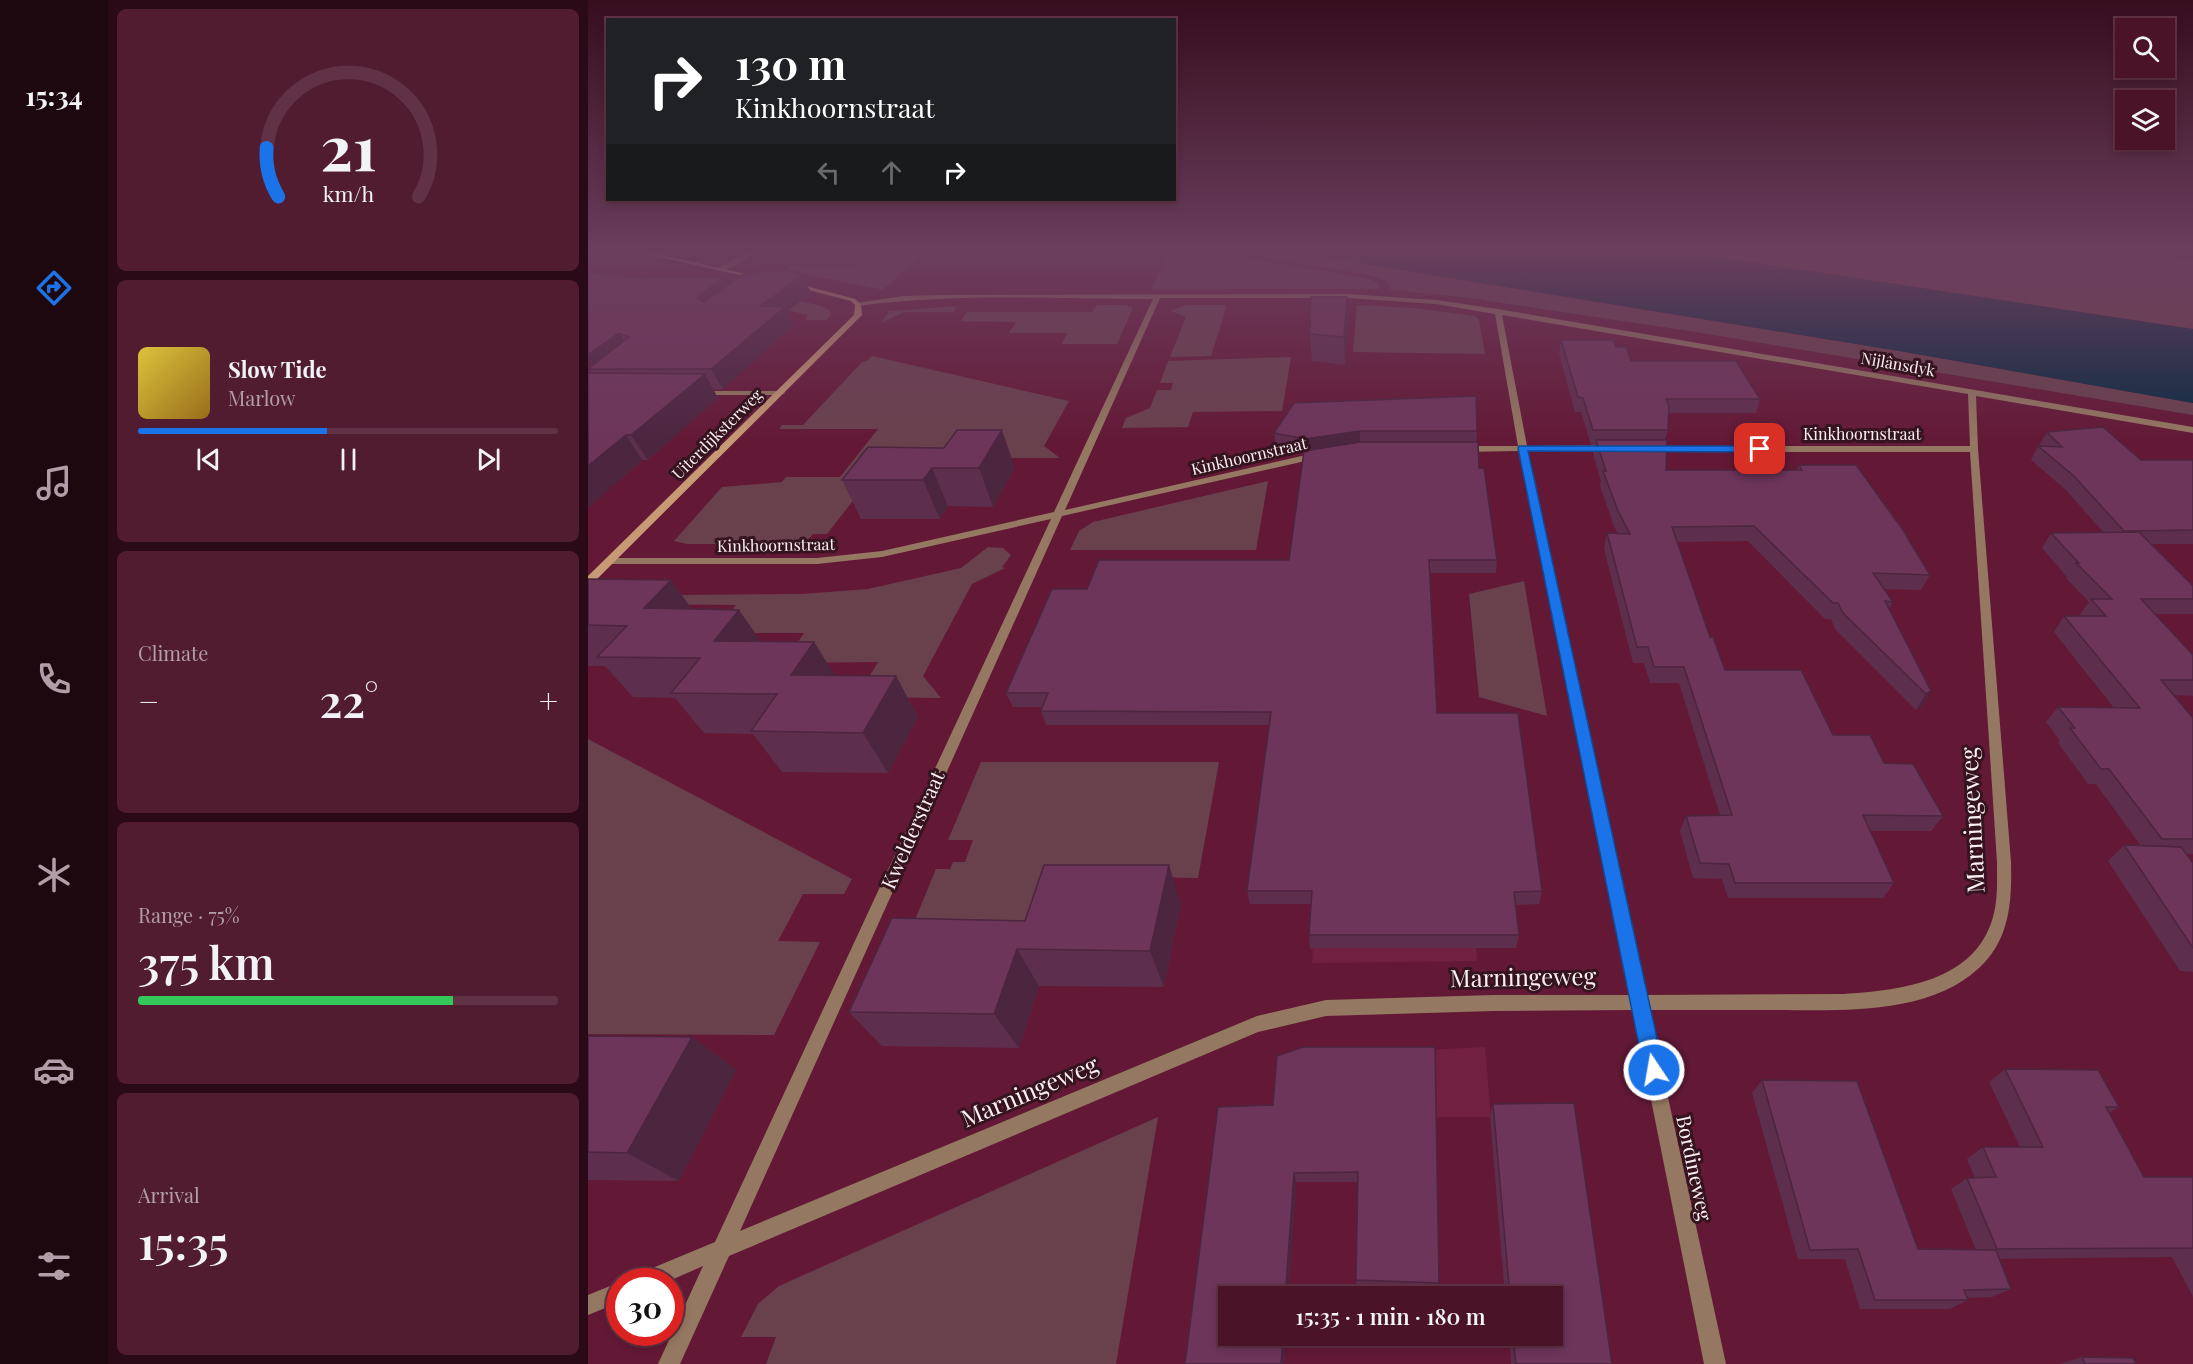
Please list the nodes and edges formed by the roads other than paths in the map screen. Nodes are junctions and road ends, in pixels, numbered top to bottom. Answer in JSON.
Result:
{"nodes":[{"id":1,"x":858,"y":315,"type":"edge"},
{"id":2,"x":1150,"y":315,"type":"edge"},
{"id":3,"x":1499,"y":315,"type":"edge"},
{"id":4,"x":1519,"y":315,"type":"edge"},
{"id":5,"x":1972,"y":392,"type":"junction"},
{"id":6,"x":696,"y":393,"type":"edge"},
{"id":7,"x":781,"y":393,"type":"junction"},
{"id":8,"x":2193,"y":430,"type":"edge"},
{"id":9,"x":1523,"y":448,"type":"junction"},
{"id":10,"x":1618,"y":448,"type":"edge"},
{"id":11,"x":1641,"y":448,"type":"edge"},
{"id":12,"x":1452,"y":449,"type":"edge"},
{"id":13,"x":1974,"y":449,"type":"junction"},
{"id":14,"x":1333,"y":453,"type":"edge"},
{"id":15,"x":1059,"y":515,"type":"junction"},
{"id":16,"x":610,"y":561,"type":"junction"},
{"id":17,"x":588,"y":582,"type":"edge"},
{"id":18,"x":1640,"y":1002,"type":"junction"},
{"id":19,"x":722,"y":1249,"type":"junction"},
{"id":20,"x":676,"y":1268,"type":"edge"},
{"id":21,"x":606,"y":1298,"type":"edge"},
{"id":22,"x":588,"y":1305,"type":"edge"},
{"id":23,"x":669,"y":1364,"type":"edge"},
{"id":24,"x":1715,"y":1364,"type":"edge"}],
"edges":[{"from":1,"to":7,"type":"street","name":"Uiterdijksterweg"},
{"from":2,"to":15,"type":"street","name":"Kwelderstraat"},
{"from":3,"to":9,"type":"street","name":"Bordineweg"},
{"from":4,"to":5,"type":"street","name":"Nijlânsdyk"},
{"from":5,"to":8,"type":"street","name":"Nijlânsdyk"},
{"from":5,"to":13,"type":"street","name":"Marningeweg"},
{"from":6,"to":7,"type":"street"},
{"from":7,"to":16,"type":"street","name":"Uiterdijksterweg"},
{"from":9,"to":10,"type":"street"},
{"from":9,"to":12,"type":"street"},
{"from":9,"to":18,"type":"street","name":"Bordineweg"},
{"from":11,"to":13,"type":"street","name":"Kinkhoornstraat"},
{"from":13,"to":18,"type":"street","name":"Marningeweg"},
{"from":14,"to":15,"type":"street","name":"Kinkhoornstraat"},
{"from":15,"to":16,"type":"street","name":"Kinkhoornstraat"},
{"from":15,"to":19,"type":"street","name":"Kwelderstraat"},
{"from":16,"to":17,"type":"street","name":"Uiterdijksterweg"},
{"from":18,"to":19,"type":"street","name":"Marningeweg"},
{"from":18,"to":24,"type":"street","name":"Bordineweg"},
{"from":19,"to":20,"type":"street","name":"Marningeweg"},
{"from":19,"to":23,"type":"street","name":"Kwelderstraat"},
{"from":21,"to":22,"type":"street"}]}
